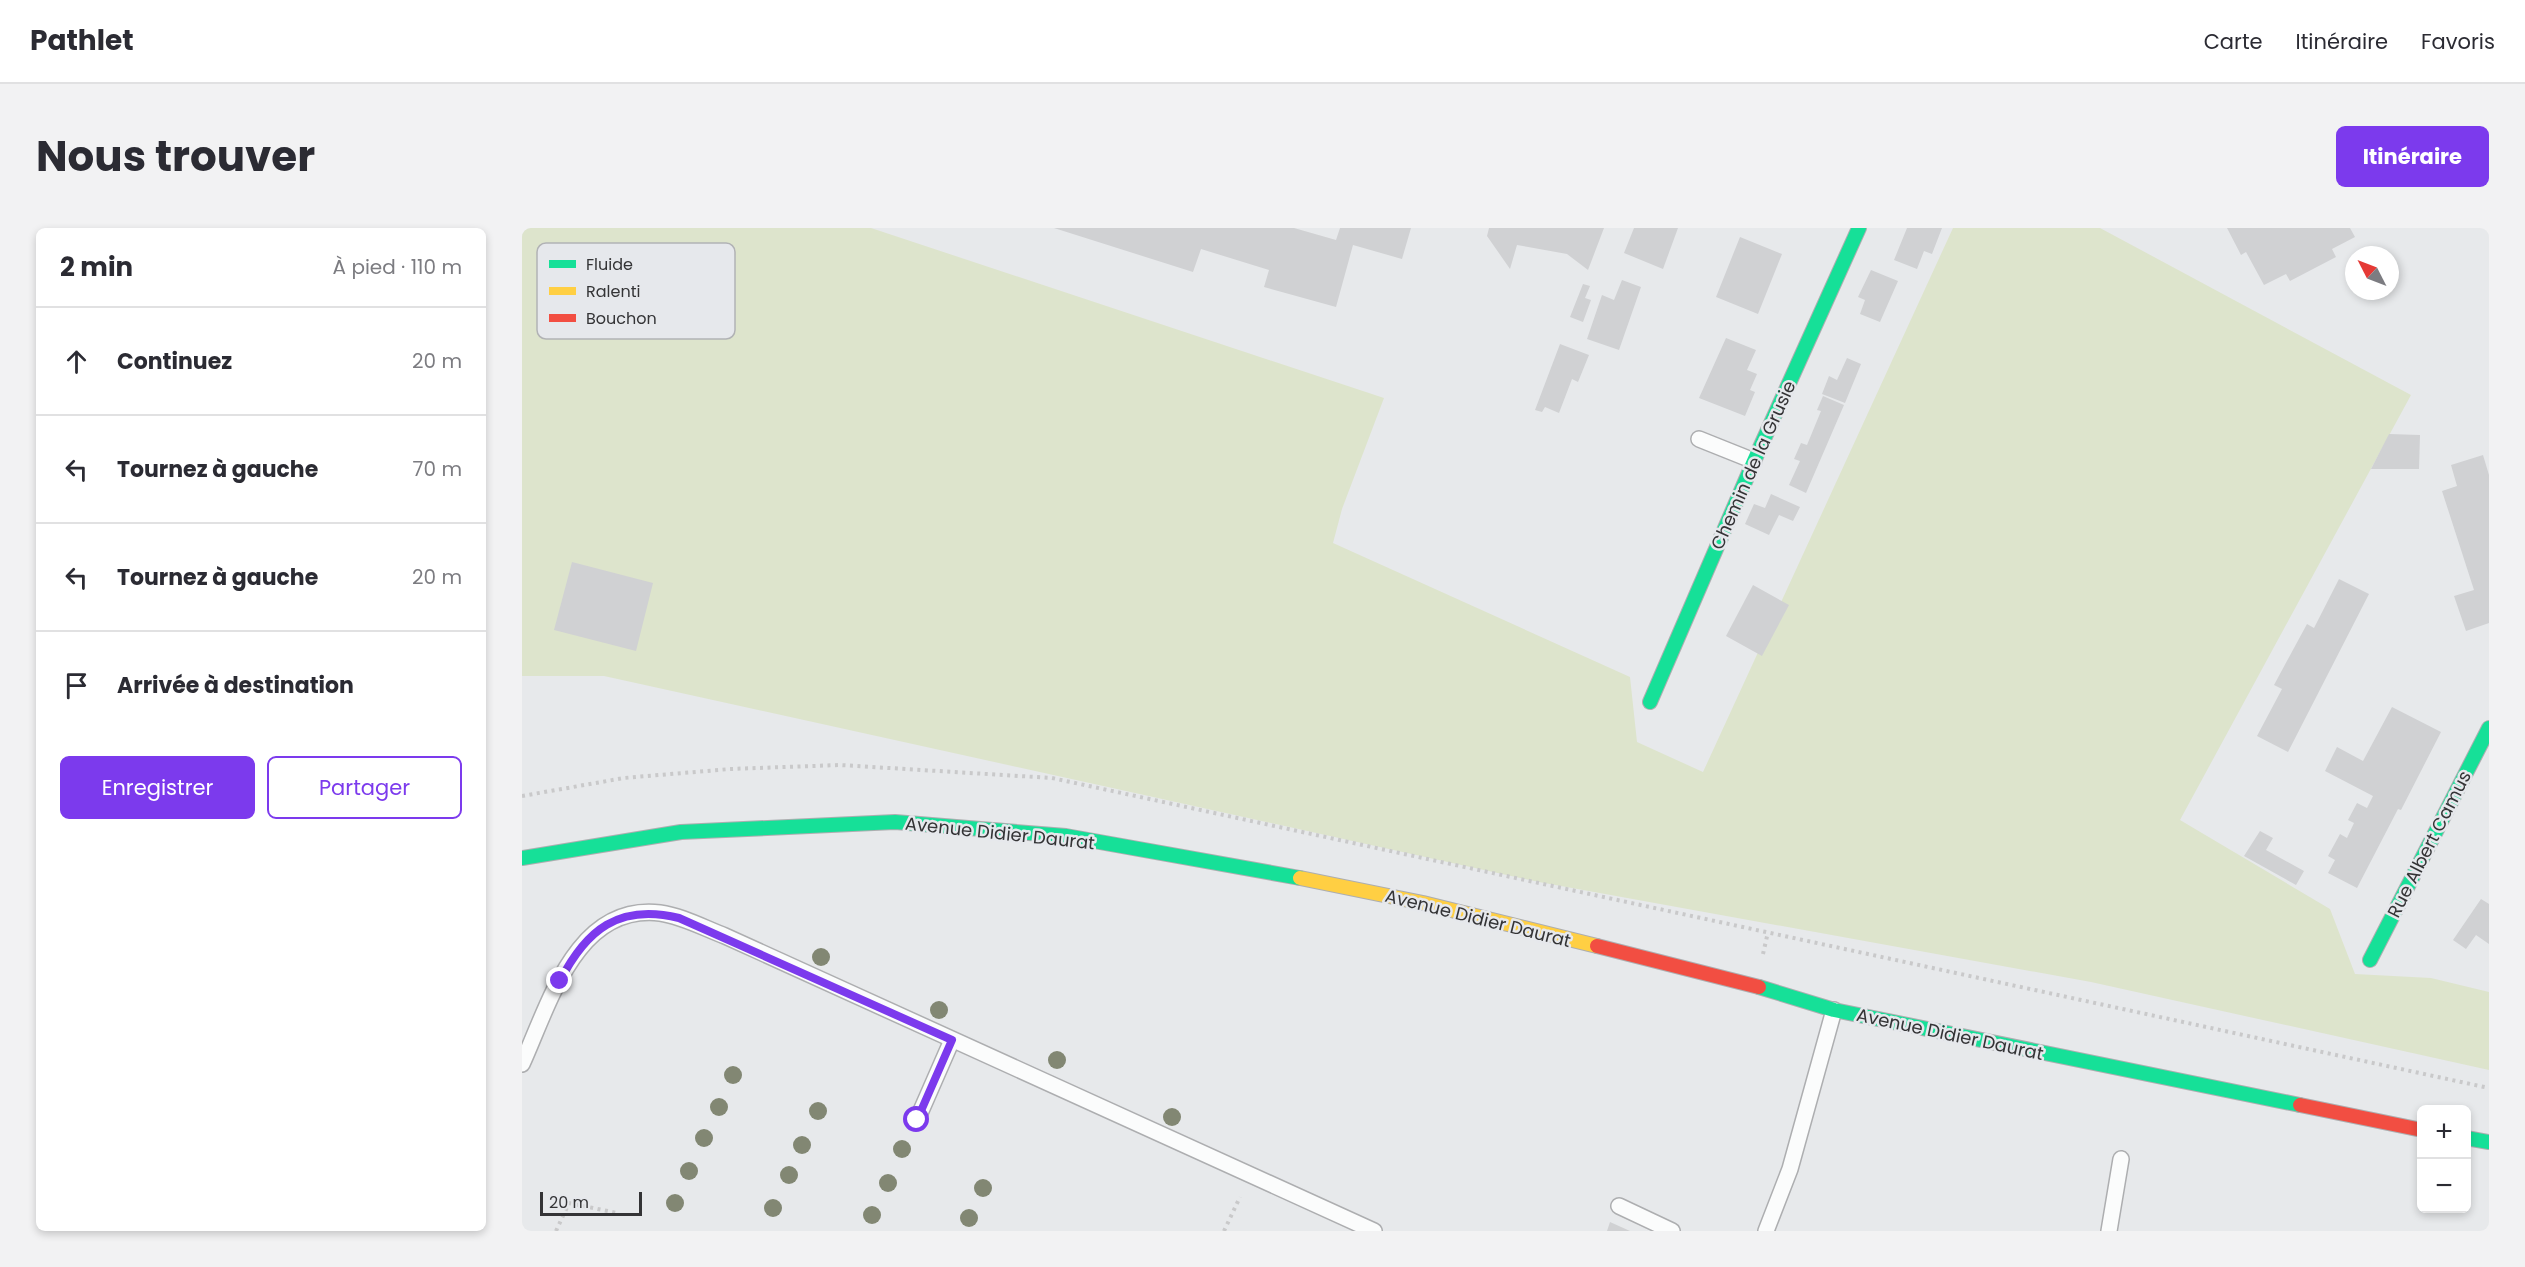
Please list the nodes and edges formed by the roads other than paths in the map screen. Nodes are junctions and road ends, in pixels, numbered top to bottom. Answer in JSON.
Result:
{"nodes":[{"id":1,"x":1859,"y":228,"type":"edge"},
{"id":2,"x":1699,"y":439,"type":"dead end"},
{"id":3,"x":1754,"y":461,"type":"junction"},
{"id":4,"x":1650,"y":702,"type":"dead end"},
{"id":5,"x":2489,"y":728,"type":"edge"},
{"id":6,"x":522,"y":858,"type":"edge"},
{"id":7,"x":2370,"y":960,"type":"dead end"},
{"id":8,"x":1834,"y":1010,"type":"junction"},
{"id":9,"x":952,"y":1040,"type":"junction"},
{"id":10,"x":522,"y":1064,"type":"edge"},
{"id":11,"x":917,"y":1120,"type":"dead end"},
{"id":12,"x":2417,"y":1129,"type":"edge"},
{"id":13,"x":2471,"y":1139,"type":"edge"},
{"id":14,"x":2489,"y":1142,"type":"edge"},
{"id":15,"x":2121,"y":1159,"type":"dead end"},
{"id":16,"x":1619,"y":1206,"type":"dead end"},
{"id":17,"x":1374,"y":1231,"type":"edge"},
{"id":18,"x":1672,"y":1231,"type":"edge"},
{"id":19,"x":1766,"y":1231,"type":"edge"},
{"id":20,"x":2109,"y":1231,"type":"edge"}],
"edges":[{"from":1,"to":3,"type":"main road","name":"Chemin de la Grusie"},
{"from":2,"to":3,"type":"lane"},
{"from":3,"to":4,"type":"main road","name":"Chemin de la Grusie"},
{"from":5,"to":7,"type":"main road","name":"Rue Albert Camus"},
{"from":6,"to":8,"type":"main road","name":"Avenue Didier Daurat"},
{"from":8,"to":12,"type":"main road","name":"Avenue Didier Daurat"},
{"from":8,"to":19,"type":"lane"},
{"from":9,"to":10,"type":"lane"},
{"from":9,"to":11,"type":"lane"},
{"from":9,"to":17,"type":"lane"},
{"from":13,"to":14,"type":"main road"},
{"from":15,"to":20,"type":"lane"},
{"from":16,"to":18,"type":"lane"}]}
